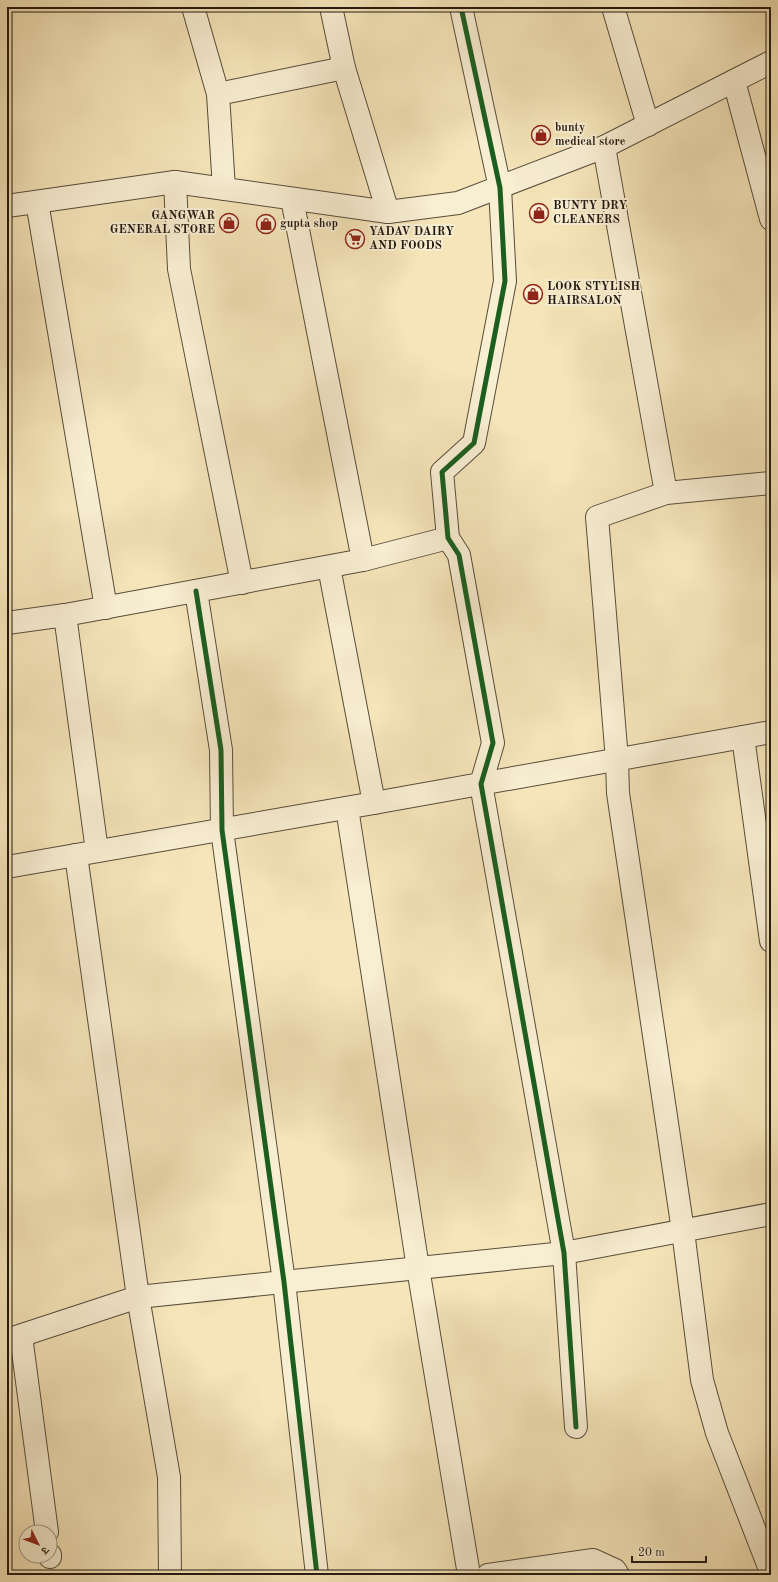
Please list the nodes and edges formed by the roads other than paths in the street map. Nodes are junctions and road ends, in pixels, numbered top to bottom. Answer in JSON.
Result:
{"nodes":[{"id":1,"x":193,"y":7,"type":"edge"},
{"id":2,"x":331,"y":7,"type":"edge"},
{"id":3,"x":460,"y":7,"type":"edge"},
{"id":4,"x":613,"y":7,"type":"edge"},
{"id":5,"x":771,"y":62,"type":"edge"},
{"id":6,"x":344,"y":68,"type":"junction"},
{"id":7,"x":734,"y":81,"type":"junction"},
{"id":8,"x":218,"y":94,"type":"junction"},
{"id":9,"x":648,"y":125,"type":"junction"},
{"id":10,"x":604,"y":147,"type":"junction"},
{"id":11,"x":175,"y":182,"type":"junction"},
{"id":12,"x":500,"y":188,"type":"junction"},
{"id":13,"x":224,"y":189,"type":"junction"},
{"id":14,"x":292,"y":199,"type":"junction"},
{"id":15,"x":37,"y":202,"type":"junction"},
{"id":16,"x":7,"y":206,"type":"edge"},
{"id":17,"x":388,"y":212,"type":"junction"},
{"id":18,"x":771,"y":219,"type":"edge"},
{"id":19,"x":771,"y":483,"type":"edge"},
{"id":20,"x":666,"y":493,"type":"junction"},
{"id":21,"x":448,"y":538,"type":"junction"},
{"id":22,"x":363,"y":560,"type":"junction"},
{"id":23,"x":329,"y":567,"type":"junction"},
{"id":24,"x":242,"y":582,"type":"junction"},
{"id":25,"x":196,"y":591,"type":"junction"},
{"id":26,"x":106,"y":608,"type":"junction"},
{"id":27,"x":65,"y":615,"type":"junction"},
{"id":28,"x":7,"y":623,"type":"edge"},
{"id":29,"x":771,"y":732,"type":"edge"},
{"id":30,"x":743,"y":737,"type":"junction"},
{"id":31,"x":616,"y":760,"type":"junction"},
{"id":32,"x":481,"y":784,"type":"junction"},
{"id":33,"x":374,"y":804,"type":"junction"},
{"id":34,"x":347,"y":808,"type":"junction"},
{"id":35,"x":222,"y":830,"type":"junction"},
{"id":36,"x":97,"y":851,"type":"junction"},
{"id":37,"x":76,"y":855,"type":"junction"},
{"id":38,"x":7,"y":867,"type":"edge"},
{"id":39,"x":771,"y":941,"type":"edge"},
{"id":40,"x":771,"y":1214,"type":"edge"},
{"id":41,"x":683,"y":1231,"type":"junction"},
{"id":42,"x":564,"y":1253,"type":"junction"},
{"id":43,"x":418,"y":1268,"type":"junction"},
{"id":44,"x":284,"y":1282,"type":"junction"},
{"id":45,"x":138,"y":1297,"type":"junction"},
{"id":46,"x":14,"y":1338,"type":"edge"},
{"id":47,"x":576,"y":1427,"type":"dead end"},
{"id":48,"x":46,"y":1524,"type":"edge"},
{"id":49,"x":771,"y":1572,"type":"edge"},
{"id":50,"x":170,"y":1575,"type":"edge"},
{"id":51,"x":317,"y":1575,"type":"edge"},
{"id":52,"x":469,"y":1575,"type":"edge"},
{"id":53,"x":488,"y":1575,"type":"edge"},
{"id":54,"x":618,"y":1575,"type":"edge"}],
"edges":[{"from":1,"to":8,"type":"street"},
{"from":2,"to":6,"type":"street"},
{"from":3,"to":12,"type":"street"},
{"from":4,"to":9,"type":"street"},
{"from":5,"to":7,"type":"street"},
{"from":6,"to":8,"type":"street"},
{"from":6,"to":17,"type":"street"},
{"from":7,"to":9,"type":"street"},
{"from":7,"to":18,"type":"street"},
{"from":8,"to":13,"type":"street"},
{"from":9,"to":10,"type":"street"},
{"from":10,"to":12,"type":"street"},
{"from":10,"to":20,"type":"street"},
{"from":11,"to":13,"type":"street"},
{"from":11,"to":15,"type":"street"},
{"from":11,"to":24,"type":"street"},
{"from":12,"to":17,"type":"street"},
{"from":12,"to":21,"type":"street"},
{"from":13,"to":14,"type":"street"},
{"from":14,"to":17,"type":"street"},
{"from":14,"to":22,"type":"street"},
{"from":15,"to":16,"type":"street"},
{"from":15,"to":26,"type":"street"},
{"from":19,"to":20,"type":"street"},
{"from":20,"to":31,"type":"street"},
{"from":21,"to":22,"type":"street"},
{"from":21,"to":32,"type":"street"},
{"from":22,"to":23,"type":"street"},
{"from":23,"to":24,"type":"street"},
{"from":23,"to":33,"type":"street"},
{"from":24,"to":25,"type":"street"},
{"from":25,"to":26,"type":"street"},
{"from":25,"to":35,"type":"street"},
{"from":26,"to":27,"type":"street"},
{"from":27,"to":28,"type":"street"},
{"from":27,"to":36,"type":"street"},
{"from":29,"to":30,"type":"street"},
{"from":30,"to":31,"type":"street"},
{"from":30,"to":39,"type":"street"},
{"from":31,"to":32,"type":"street"},
{"from":31,"to":41,"type":"street"},
{"from":32,"to":33,"type":"street"},
{"from":32,"to":42,"type":"street"},
{"from":33,"to":34,"type":"street"},
{"from":34,"to":35,"type":"street"},
{"from":34,"to":43,"type":"street"},
{"from":35,"to":36,"type":"street"},
{"from":35,"to":44,"type":"street"},
{"from":36,"to":37,"type":"street"},
{"from":37,"to":38,"type":"street"},
{"from":37,"to":45,"type":"street"},
{"from":40,"to":41,"type":"street"},
{"from":41,"to":42,"type":"street"},
{"from":41,"to":49,"type":"street"},
{"from":42,"to":43,"type":"street"},
{"from":42,"to":47,"type":"street"},
{"from":43,"to":44,"type":"street"},
{"from":43,"to":52,"type":"street"},
{"from":44,"to":45,"type":"street"},
{"from":44,"to":51,"type":"street"},
{"from":45,"to":46,"type":"street"},
{"from":45,"to":50,"type":"street"},
{"from":46,"to":48,"type":"street"},
{"from":53,"to":54,"type":"street"}]}
